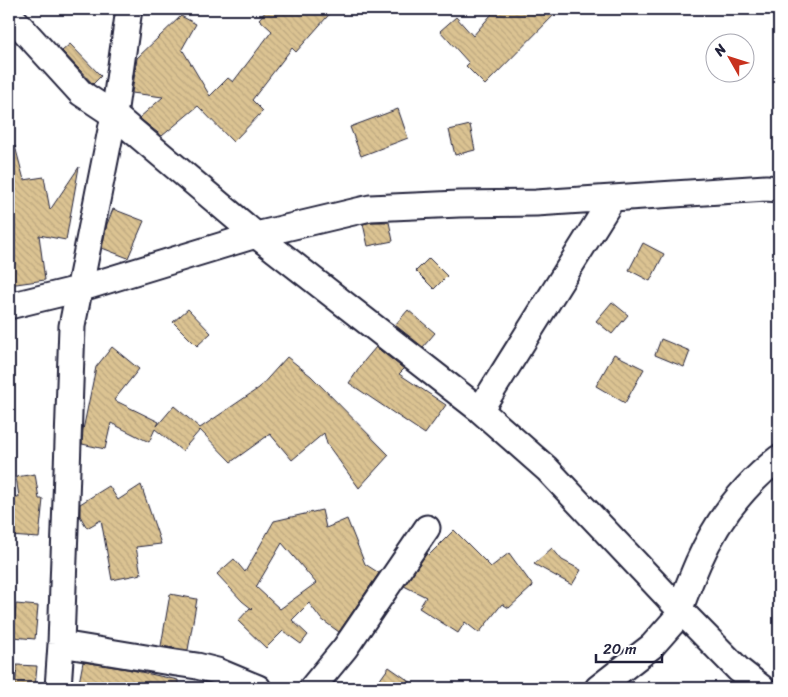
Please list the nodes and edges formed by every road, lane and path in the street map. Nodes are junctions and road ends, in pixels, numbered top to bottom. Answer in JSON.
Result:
{"nodes":[{"id":1,"x":129,"y":9,"type":"edge"},
{"id":2,"x":9,"y":14,"type":"edge"},
{"id":3,"x":114,"y":115,"type":"junction"},
{"id":4,"x":779,"y":189,"type":"edge"},
{"id":5,"x":612,"y":199,"type":"junction"},
{"id":6,"x":256,"y":235,"type":"junction"},
{"id":7,"x":79,"y":289,"type":"junction"},
{"id":8,"x":9,"y":306,"type":"edge"},
{"id":9,"x":480,"y":410,"type":"junction"},
{"id":10,"x":779,"y":458,"type":"edge"},
{"id":11,"x":427,"y":528,"type":"dead end"},
{"id":12,"x":682,"y":612,"type":"junction"},
{"id":13,"x":61,"y":644,"type":"junction"},
{"id":14,"x":58,"y":688,"type":"edge"},
{"id":15,"x":258,"y":688,"type":"edge"},
{"id":16,"x":312,"y":688,"type":"edge"},
{"id":17,"x":598,"y":688,"type":"edge"},
{"id":18,"x":762,"y":688,"type":"edge"}],
"edges":[{"from":1,"to":3,"type":"street"},
{"from":2,"to":3,"type":"street"},
{"from":3,"to":6,"type":"street"},
{"from":3,"to":7,"type":"street"},
{"from":4,"to":5,"type":"street"},
{"from":5,"to":6,"type":"street"},
{"from":5,"to":9,"type":"street"},
{"from":6,"to":7,"type":"street"},
{"from":6,"to":9,"type":"street"},
{"from":7,"to":8,"type":"street"},
{"from":7,"to":13,"type":"street"},
{"from":9,"to":12,"type":"street"},
{"from":10,"to":12,"type":"street"},
{"from":11,"to":16,"type":"street"},
{"from":12,"to":17,"type":"street"},
{"from":12,"to":18,"type":"street"},
{"from":13,"to":14,"type":"street"},
{"from":13,"to":15,"type":"street"}]}
